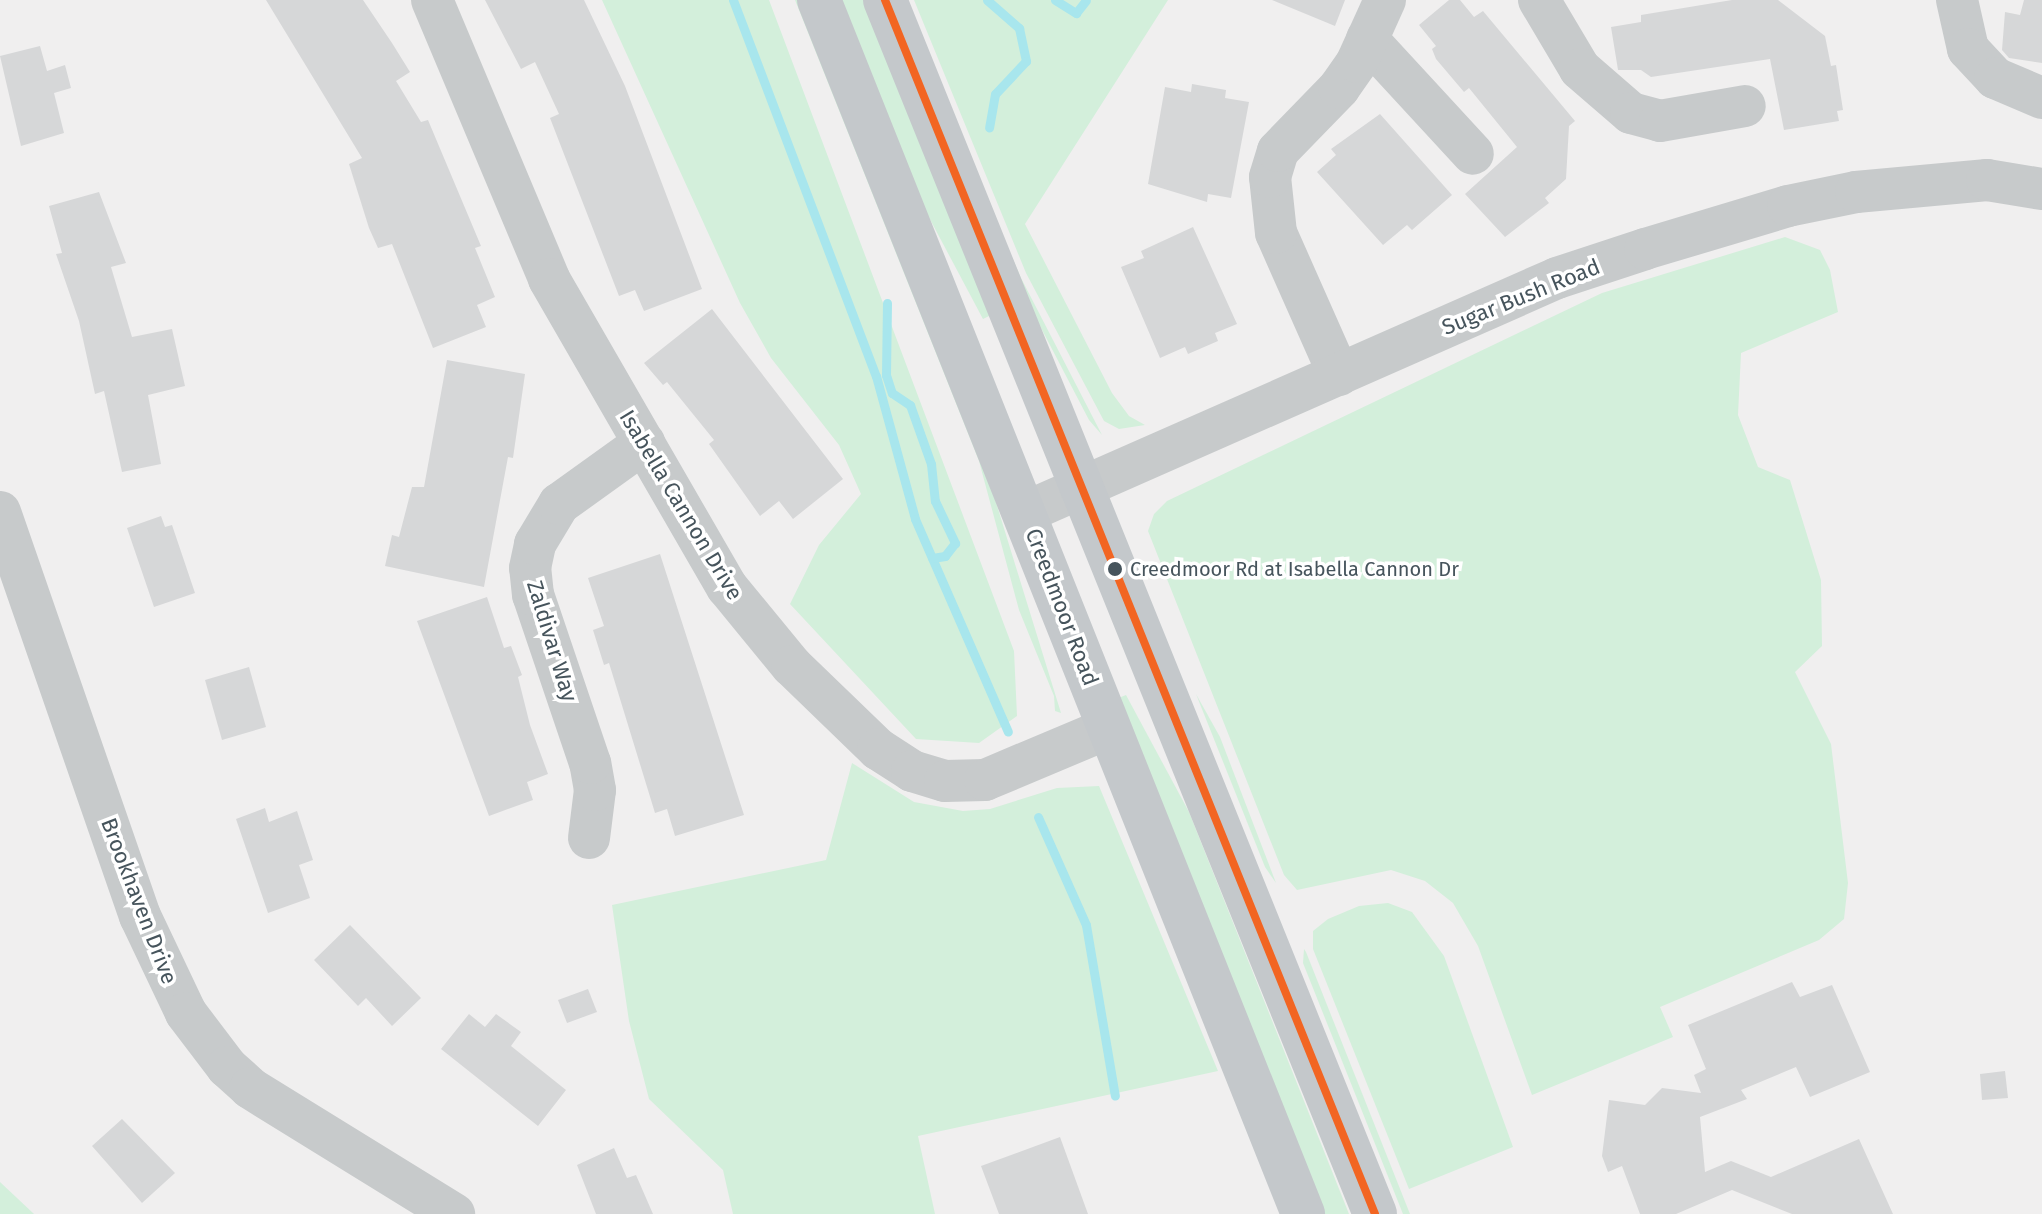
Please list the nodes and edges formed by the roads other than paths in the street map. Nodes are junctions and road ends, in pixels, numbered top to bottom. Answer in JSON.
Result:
{"nodes":[{"id":1,"x":432,"y":0,"type":"edge"},
{"id":2,"x":819,"y":0,"type":"edge"},
{"id":3,"x":885,"y":0,"type":"edge"},
{"id":4,"x":1385,"y":0,"type":"edge"},
{"id":5,"x":1539,"y":0,"type":"edge"},
{"id":6,"x":1957,"y":0,"type":"edge"},
{"id":7,"x":1367,"y":39,"type":"junction"},
{"id":8,"x":2042,"y":98,"type":"edge"},
{"id":9,"x":1745,"y":106,"type":"dead end"},
{"id":10,"x":1473,"y":154,"type":"dead end"},
{"id":11,"x":2042,"y":189,"type":"edge"},
{"id":12,"x":1339,"y":375,"type":"junction"},
{"id":13,"x":644,"y":443,"type":"junction"},
{"id":14,"x":1082,"y":487,"type":"junction"},
{"id":15,"x":0,"y":512,"type":"edge"},
{"id":16,"x":1026,"y":512,"type":"junction"},
{"id":17,"x":1109,"y":728,"type":"junction"},
{"id":18,"x":589,"y":838,"type":"dead end"},
{"id":19,"x":454,"y":1214,"type":"edge"},
{"id":20,"x":1303,"y":1214,"type":"edge"},
{"id":21,"x":1375,"y":1214,"type":"edge"}],
"edges":[{"from":1,"to":13,"type":"street","name":"Isabella Cannon Drive"},
{"from":2,"to":16,"type":"main road","name":"Creedmoor Road"},
{"from":3,"to":14,"type":"main road"},
{"from":4,"to":7,"type":"street"},
{"from":5,"to":9,"type":"street"},
{"from":6,"to":8,"type":"street"},
{"from":7,"to":10,"type":"street"},
{"from":7,"to":12,"type":"street"},
{"from":11,"to":12,"type":"street","name":"Sugar Bush Road"},
{"from":12,"to":14,"type":"street","name":"Sugar Bush Road"},
{"from":13,"to":17,"type":"street","name":"Isabella Cannon Drive"},
{"from":13,"to":18,"type":"street","name":"Zaldivar Way"},
{"from":14,"to":16,"type":"street","name":"Sugar Bush Road"},
{"from":14,"to":21,"type":"main road"},
{"from":15,"to":19,"type":"street","name":"Brookhaven Drive"},
{"from":16,"to":17,"type":"main road","name":"Creedmoor Road"},
{"from":17,"to":20,"type":"main road","name":"Creedmoor Road"}]}
